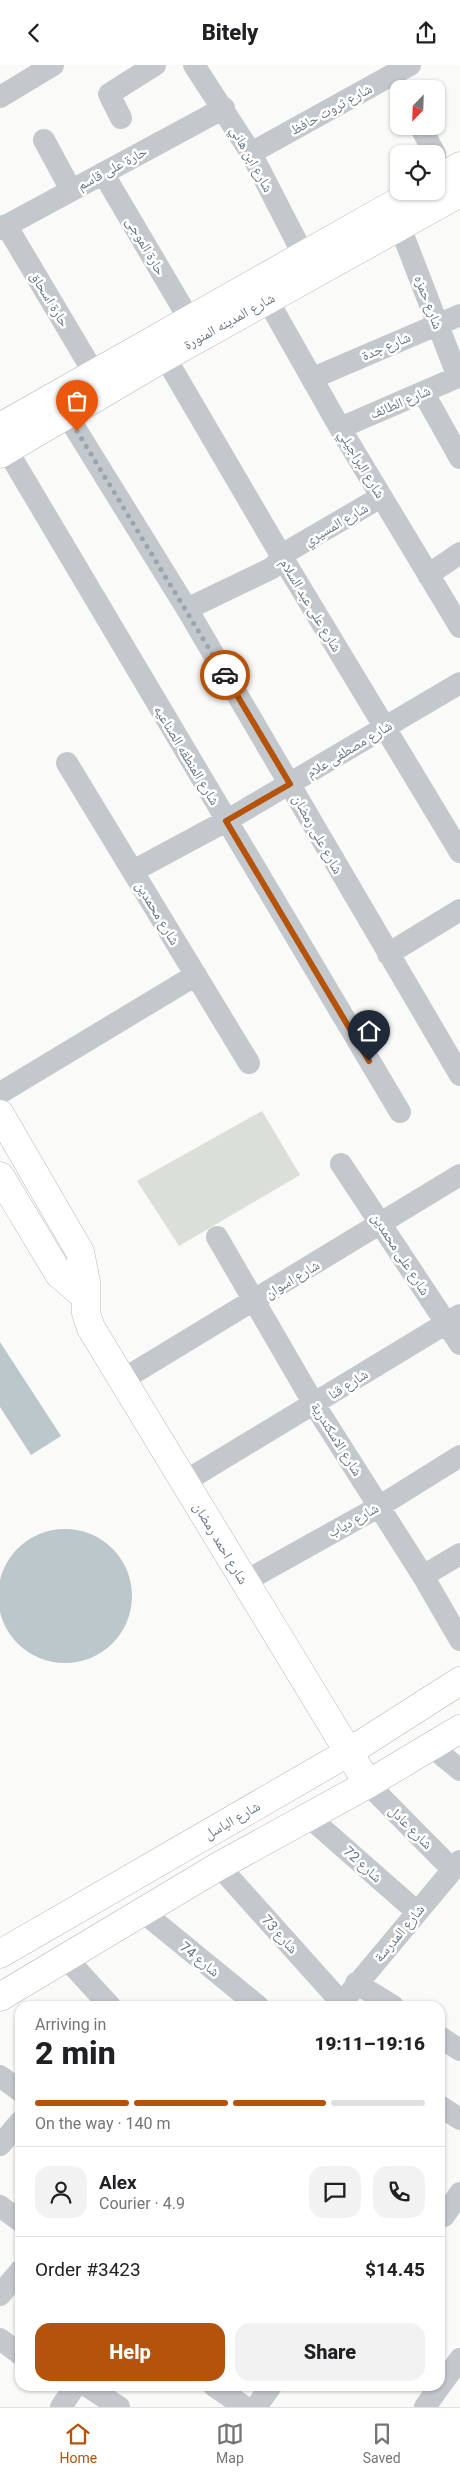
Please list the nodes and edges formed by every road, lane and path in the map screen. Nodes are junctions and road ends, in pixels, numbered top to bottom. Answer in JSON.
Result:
{"nodes":[{"id":1,"x":53,"y":65,"type":"edge"},
{"id":2,"x":155,"y":65,"type":"edge"},
{"id":3,"x":196,"y":66,"type":"edge"},
{"id":4,"x":398,"y":73,"type":"edge"},
{"id":5,"x":0,"y":97,"type":"edge"},
{"id":6,"x":224,"y":108,"type":"junction"},
{"id":7,"x":121,"y":118,"type":"dead end"},
{"id":8,"x":425,"y":135,"type":"edge"},
{"id":9,"x":44,"y":140,"type":"dead end"},
{"id":10,"x":251,"y":153,"type":"junction"},
{"id":11,"x":446,"y":171,"type":"edge"},
{"id":12,"x":103,"y":173,"type":"junction"},
{"id":13,"x":71,"y":190,"type":"junction"},
{"id":14,"x":401,"y":200,"type":"edge"},
{"id":15,"x":3,"y":227,"type":"edge"},
{"id":16,"x":400,"y":227,"type":"junction"},
{"id":17,"x":304,"y":256,"type":"junction"},
{"id":18,"x":268,"y":299,"type":"junction"},
{"id":19,"x":460,"y":315,"type":"edge"},
{"id":20,"x":189,"y":319,"type":"junction"},
{"id":21,"x":438,"y":324,"type":"junction"},
{"id":22,"x":165,"y":357,"type":"junction"},
{"id":23,"x":94,"y":373,"type":"junction"},
{"id":24,"x":459,"y":376,"type":"edge"},
{"id":25,"x":313,"y":378,"type":"junction"},
{"id":26,"x":423,"y":392,"type":"junction"},
{"id":27,"x":67,"y":415,"type":"junction"},
{"id":28,"x":340,"y":428,"type":"junction"},
{"id":29,"x":2,"y":444,"type":"edge"},
{"id":30,"x":460,"y":458,"type":"edge"},
{"id":31,"x":382,"y":497,"type":"junction"},
{"id":32,"x":460,"y":553,"type":"edge"},
{"id":33,"x":282,"y":557,"type":"junction"},
{"id":34,"x":428,"y":575,"type":"junction"},
{"id":35,"x":187,"y":609,"type":"junction"},
{"id":36,"x":460,"y":627,"type":"edge"},
{"id":37,"x":460,"y":683,"type":"edge"},
{"id":38,"x":385,"y":727,"type":"junction"},
{"id":39,"x":67,"y":763,"type":"dead end"},
{"id":40,"x":290,"y":784,"type":"junction"},
{"id":41,"x":226,"y":821,"type":"junction"},
{"id":42,"x":460,"y":852,"type":"edge"},
{"id":43,"x":133,"y":871,"type":"junction"},
{"id":44,"x":460,"y":910,"type":"edge"},
{"id":45,"x":388,"y":954,"type":"junction"},
{"id":46,"x":196,"y":975,"type":"junction"},
{"id":47,"x":249,"y":1063,"type":"dead end"},
{"id":48,"x":460,"y":1075,"type":"edge"},
{"id":49,"x":0,"y":1093,"type":"edge"},
{"id":50,"x":400,"y":1112,"type":"dead end"},
{"id":51,"x":0,"y":1114,"type":"edge"},
{"id":52,"x":341,"y":1164,"type":"dead end"},
{"id":53,"x":460,"y":1175,"type":"edge"},
{"id":54,"x":0,"y":1176,"type":"edge"},
{"id":55,"x":381,"y":1225,"type":"junction"},
{"id":56,"x":216,"y":1237,"type":"dead end"},
{"id":57,"x":86,"y":1297,"type":"junction"},
{"id":58,"x":255,"y":1301,"type":"junction"},
{"id":59,"x":453,"y":1319,"type":"edge"},
{"id":60,"x":460,"y":1344,"type":"edge"},
{"id":61,"x":122,"y":1380,"type":"junction"},
{"id":62,"x":314,"y":1404,"type":"junction"},
{"id":63,"x":460,"y":1456,"type":"edge"},
{"id":64,"x":184,"y":1482,"type":"junction"},
{"id":65,"x":380,"y":1506,"type":"junction"},
{"id":66,"x":460,"y":1555,"type":"edge"},
{"id":67,"x":423,"y":1576,"type":"junction"},
{"id":68,"x":244,"y":1581,"type":"junction"},
{"id":69,"x":460,"y":1640,"type":"edge"},
{"id":70,"x":460,"y":1681,"type":"edge"},
{"id":71,"x":460,"y":1729,"type":"edge"},
{"id":72,"x":432,"y":1747,"type":"junction"},
{"id":73,"x":349,"y":1752,"type":"junction"},
{"id":74,"x":460,"y":1770,"type":"edge"},
{"id":75,"x":368,"y":1784,"type":"junction"},
{"id":76,"x":309,"y":1817,"type":"junction"},
{"id":77,"x":219,"y":1866,"type":"junction"},
{"id":78,"x":455,"y":1874,"type":"edge"},
{"id":79,"x":143,"y":1912,"type":"junction"},
{"id":80,"x":417,"y":1912,"type":"junction"},
{"id":81,"x":0,"y":1954,"type":"edge"},
{"id":82,"x":66,"y":1958,"type":"junction"},
{"id":83,"x":356,"y":1983,"type":"junction"},
{"id":84,"x":0,"y":1997,"type":"edge"},
{"id":85,"x":105,"y":2001,"type":"edge"},
{"id":86,"x":246,"y":2001,"type":"edge"},
{"id":87,"x":337,"y":2001,"type":"edge"},
{"id":88,"x":342,"y":2001,"type":"edge"},
{"id":89,"x":385,"y":2001,"type":"edge"},
{"id":90,"x":0,"y":2076,"type":"edge"},
{"id":91,"x":15,"y":2087,"type":"edge"},
{"id":92,"x":445,"y":2108,"type":"edge"},
{"id":93,"x":460,"y":2119,"type":"edge"},
{"id":94,"x":15,"y":2128,"type":"edge"},
{"id":95,"x":0,"y":2145,"type":"edge"},
{"id":96,"x":460,"y":2193,"type":"edge"},
{"id":97,"x":0,"y":2206,"type":"edge"},
{"id":98,"x":15,"y":2217,"type":"edge"},
{"id":99,"x":448,"y":2218,"type":"edge"},
{"id":100,"x":15,"y":2277,"type":"edge"},
{"id":101,"x":0,"y":2295,"type":"edge"},
{"id":102,"x":460,"y":2359,"type":"edge"},
{"id":103,"x":446,"y":2386,"type":"edge"},
{"id":104,"x":221,"y":2391,"type":"edge"},
{"id":105,"x":267,"y":2391,"type":"edge"},
{"id":106,"x":441,"y":2391,"type":"edge"},
{"id":107,"x":71,"y":2392,"type":"edge"},
{"id":108,"x":119,"y":2407,"type":"edge"},
{"id":109,"x":245,"y":2407,"type":"edge"},
{"id":110,"x":256,"y":2407,"type":"edge"},
{"id":111,"x":425,"y":2407,"type":"edge"}],
"edges":[{"from":1,"to":5,"type":"street"},
{"from":2,"to":7,"type":"street"},
{"from":3,"to":6,"type":"street","name":"شارع ابن هاني"},
{"from":4,"to":10,"type":"street","name":"شارع ثروت حافظ"},
{"from":6,"to":10,"type":"street","name":"شارع ابن هاني"},
{"from":6,"to":12,"type":"street","name":"حارة على قاسم"},
{"from":8,"to":11,"type":"street"},
{"from":9,"to":13,"type":"street"},
{"from":10,"to":17,"type":"street","name":"شارع ابن هاني"},
{"from":11,"to":16,"type":"main road","name":"شارع المدينه المنورة"},
{"from":12,"to":13,"type":"street","name":"حارة على قاسم"},
{"from":12,"to":20,"type":"street","name":"حارة الموجى"},
{"from":13,"to":15,"type":"street","name":"حارة على قاسم"},
{"from":14,"to":17,"type":"main road","name":"شارع المدينه المنورة"},
{"from":15,"to":23,"type":"street","name":"حارة اسحاق"},
{"from":16,"to":18,"type":"main road","name":"شارع المدينه المنورة"},
{"from":16,"to":21,"type":"street","name":"شارع حمزه"},
{"from":17,"to":20,"type":"main road","name":"شارع المدينه المنورة"},
{"from":18,"to":22,"type":"main road","name":"شارع المدينه المنورة"},
{"from":18,"to":25,"type":"street","name":"شارع البراجيلي"},
{"from":19,"to":21,"type":"street","name":"شارع جدة"},
{"from":20,"to":23,"type":"main road","name":"شارع المدينه المنورة"},
{"from":21,"to":24,"type":"street","name":"شارع حمزه"},
{"from":21,"to":25,"type":"street","name":"شارع جدة"},
{"from":22,"to":27,"type":"main road","name":"شارع المدينه المنورة"},
{"from":22,"to":33,"type":"street","name":"شارع على عبد السلام"},
{"from":23,"to":29,"type":"main road","name":"شارع المدينه المنورة"},
{"from":24,"to":26,"type":"street","name":"شارع الطائف"},
{"from":25,"to":28,"type":"street","name":"شارع البراجيلي"},
{"from":26,"to":28,"type":"street","name":"شارع الطائف"},
{"from":26,"to":30,"type":"street"},
{"from":27,"to":29,"type":"main road","name":"شارع المدينه المنورة"},
{"from":27,"to":35,"type":"street","name":"شارع على رمضان"},
{"from":28,"to":31,"type":"street","name":"شارع البراجيلي"},
{"from":29,"to":41,"type":"street","name":"شارع المنطقه الصناعيه"},
{"from":31,"to":33,"type":"street","name":"شارع المسيري"},
{"from":31,"to":34,"type":"street","name":"شارع البراجيلي"},
{"from":32,"to":34,"type":"street"},
{"from":33,"to":35,"type":"street","name":"شارع المسيري"},
{"from":33,"to":38,"type":"street","name":"شارع على عبد السلام"},
{"from":34,"to":36,"type":"street","name":"شارع البراجيلي"},
{"from":35,"to":40,"type":"street","name":"شارع على رمضان"},
{"from":37,"to":38,"type":"street","name":"شارع مصطفى علام"},
{"from":38,"to":40,"type":"street","name":"شارع مصطفى علام"},
{"from":38,"to":42,"type":"street","name":"شارع على عبد السلام"},
{"from":39,"to":43,"type":"street","name":"شارع محمدين"},
{"from":40,"to":41,"type":"street","name":"شارع مصطفى علام"},
{"from":40,"to":45,"type":"street","name":"شارع على رمضان"},
{"from":41,"to":43,"type":"street","name":"شارع مصطفى علام"},
{"from":41,"to":50,"type":"street","name":"شارع المنطقه الصناعيه"},
{"from":43,"to":46,"type":"street","name":"شارع محمدين"},
{"from":44,"to":45,"type":"street"},
{"from":45,"to":48,"type":"street","name":"شارع على رمضان"},
{"from":46,"to":47,"type":"street","name":"شارع محمدين"},
{"from":46,"to":49,"type":"street"},
{"from":51,"to":57,"type":"main road","name":"شارع احمد رمضان"},
{"from":52,"to":55,"type":"street","name":"شارع على محمدين"},
{"from":53,"to":55,"type":"street","name":"شارع اسوان"},
{"from":54,"to":57,"type":"main road"},
{"from":55,"to":58,"type":"street","name":"شارع اسوان"},
{"from":55,"to":59,"type":"street","name":"شارع على محمدين"},
{"from":56,"to":58,"type":"street","name":"شارع الاسكندرية"},
{"from":57,"to":61,"type":"main road","name":"شارع احمد رمضان"},
{"from":58,"to":61,"type":"street","name":"شارع اسوان"},
{"from":58,"to":62,"type":"street","name":"شارع الاسكندرية"},
{"from":59,"to":60,"type":"street","name":"شارع على محمدين"},
{"from":59,"to":62,"type":"street","name":"شارع قنا"},
{"from":61,"to":64,"type":"main road","name":"شارع احمد رمضان"},
{"from":62,"to":64,"type":"street","name":"شارع قنا"},
{"from":62,"to":65,"type":"street","name":"شارع الاسكندرية"},
{"from":63,"to":65,"type":"street","name":"شارع دياب"},
{"from":64,"to":68,"type":"main road","name":"شارع احمد رمضان"},
{"from":65,"to":67,"type":"street","name":"شارع الاسكندرية"},
{"from":65,"to":68,"type":"street","name":"شارع دياب"},
{"from":66,"to":67,"type":"street"},
{"from":67,"to":69,"type":"street","name":"شارع الاسكندرية"},
{"from":68,"to":73,"type":"main road","name":"شارع احمد رمضان"},
{"from":70,"to":73,"type":"main road","name":"شارع الباسل"},
{"from":71,"to":72,"type":"main road"},
{"from":72,"to":74,"type":"street"},
{"from":72,"to":75,"type":"main road"},
{"from":73,"to":75,"type":"main road","name":"شارع احمد رمضان"},
{"from":73,"to":81,"type":"main road","name":"شارع الباسل"},
{"from":75,"to":76,"type":"main road"},
{"from":75,"to":78,"type":"street","name":"شارع عادل"},
{"from":76,"to":77,"type":"main road"},
{"from":76,"to":80,"type":"street","name":"شارع 72"},
{"from":77,"to":79,"type":"main road"},
{"from":77,"to":87,"type":"street","name":"شارع 73"},
{"from":78,"to":80,"type":"street","name":"شارع المدرسة"},
{"from":79,"to":82,"type":"main road"},
{"from":79,"to":86,"type":"street","name":"شارع 74"},
{"from":80,"to":83,"type":"street","name":"شارع المدرسة"},
{"from":82,"to":84,"type":"main road"},
{"from":82,"to":85,"type":"street"},
{"from":83,"to":88,"type":"street","name":"شارع المدرسة"},
{"from":83,"to":89,"type":"street"},
{"from":90,"to":91,"type":"street"},
{"from":92,"to":93,"type":"street"},
{"from":94,"to":95,"type":"street"},
{"from":96,"to":99,"type":"street"},
{"from":97,"to":98,"type":"street"},
{"from":100,"to":101,"type":"street"},
{"from":102,"to":103,"type":"street"},
{"from":104,"to":109,"type":"street"},
{"from":105,"to":110,"type":"street"},
{"from":106,"to":111,"type":"street"},
{"from":107,"to":108,"type":"street"}]}
